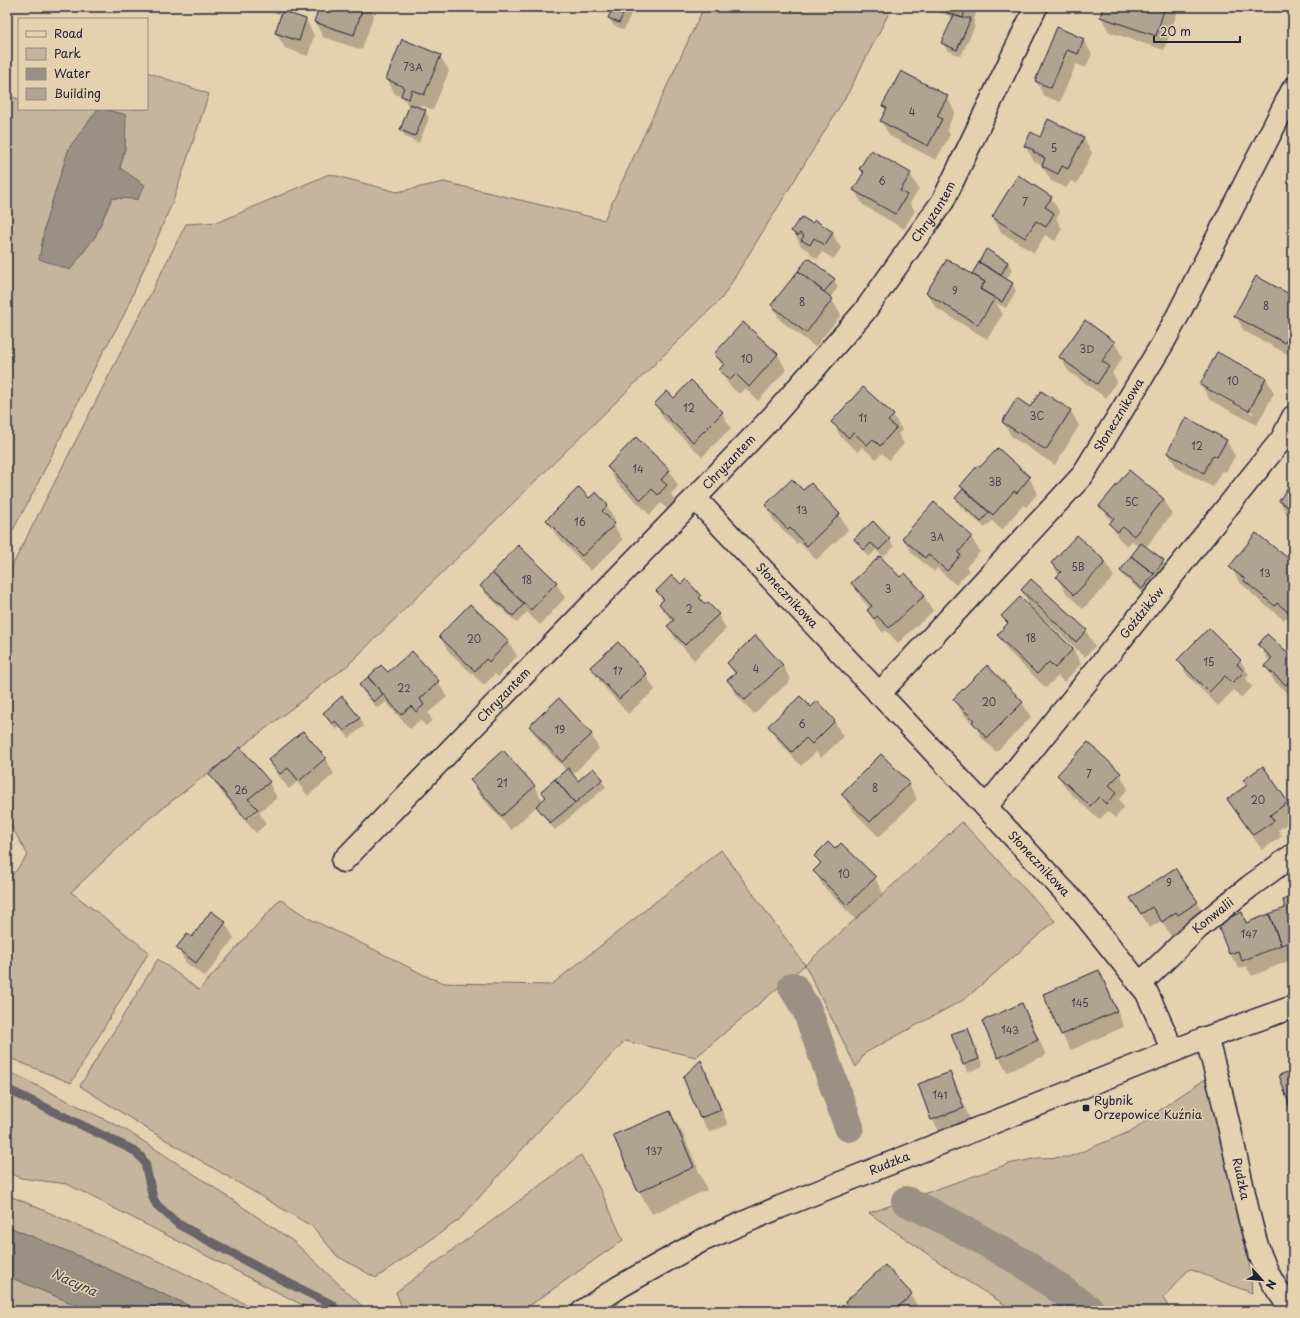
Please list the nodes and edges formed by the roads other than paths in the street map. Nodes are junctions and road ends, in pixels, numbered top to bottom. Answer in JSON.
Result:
{"nodes":[{"id":1,"x":1036,"y":7,"type":"edge"},
{"id":2,"x":1293,"y":89,"type":"edge"},
{"id":3,"x":1293,"y":417,"type":"edge"},
{"id":4,"x":695,"y":498,"type":"junction"},
{"id":5,"x":879,"y":694,"type":"junction"},
{"id":6,"x":986,"y":807,"type":"junction"},
{"id":7,"x":1293,"y":855,"type":"edge"},
{"id":8,"x":343,"y":860,"type":"dead end"},
{"id":9,"x":1140,"y":984,"type":"junction"},
{"id":10,"x":1293,"y":1007,"type":"edge"},
{"id":11,"x":1206,"y":1038,"type":"junction"},
{"id":12,"x":1173,"y":1051,"type":"junction"},
{"id":13,"x":1293,"y":1310,"type":"edge"},
{"id":14,"x":583,"y":1311,"type":"edge"}],
"edges":[{"from":1,"to":4,"type":"street","name":"Chryzantem"},
{"from":2,"to":5,"type":"street","name":"Słonecznikowa"},
{"from":3,"to":6,"type":"street","name":"Goździków"},
{"from":4,"to":5,"type":"street","name":"Słonecznikowa"},
{"from":4,"to":8,"type":"street","name":"Chryzantem"},
{"from":5,"to":6,"type":"street","name":"Słonecznikowa"},
{"from":6,"to":9,"type":"street","name":"Słonecznikowa"},
{"from":7,"to":9,"type":"street","name":"Konwalii"},
{"from":9,"to":12,"type":"street","name":"Słonecznikowa"},
{"from":10,"to":11,"type":"street","name":"Rudzka"},
{"from":11,"to":12,"type":"street","name":"Rudzka"},
{"from":11,"to":13,"type":"street","name":"Rudzka"},
{"from":12,"to":14,"type":"street","name":"Rudzka"}]}
